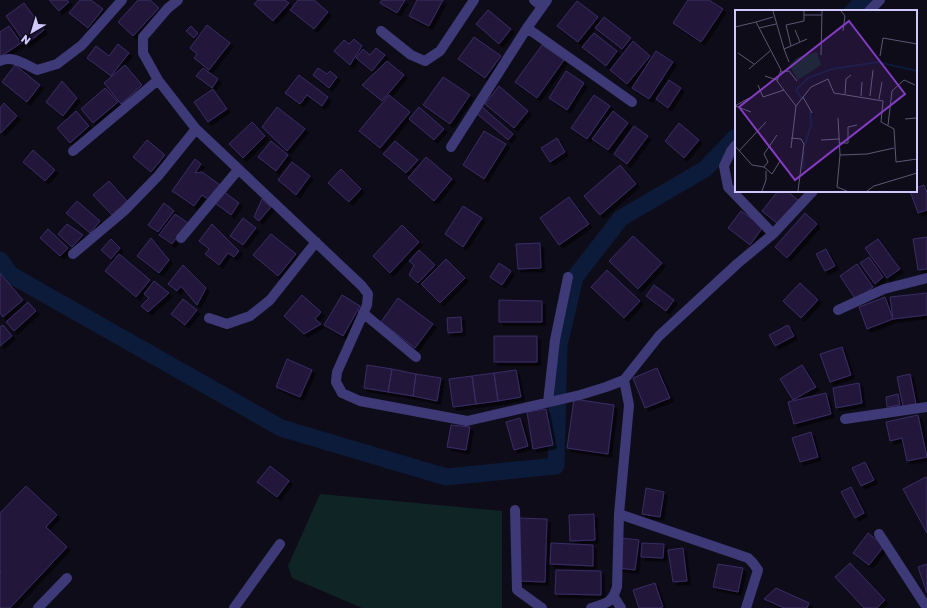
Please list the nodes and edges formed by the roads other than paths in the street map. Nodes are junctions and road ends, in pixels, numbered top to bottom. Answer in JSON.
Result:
{"nodes":[{"id":1,"x":122,"y":0,"type":"edge"},
{"id":2,"x":178,"y":0,"type":"edge"},
{"id":3,"x":474,"y":0,"type":"edge"},
{"id":4,"x":880,"y":0,"type":"edge"},
{"id":5,"x":541,"y":2,"type":"edge"},
{"id":6,"x":870,"y":10,"type":"edge"},
{"id":7,"x":527,"y":28,"type":"junction"},
{"id":8,"x":381,"y":30,"type":"dead end"},
{"id":9,"x":0,"y":61,"type":"edge"},
{"id":10,"x":158,"y":80,"type":"junction"},
{"id":11,"x":632,"y":102,"type":"dead end"},
{"id":12,"x":196,"y":129,"type":"junction"},
{"id":13,"x":735,"y":147,"type":"edge"},
{"id":14,"x":451,"y":148,"type":"dead end"},
{"id":15,"x":73,"y":151,"type":"dead end"},
{"id":16,"x":238,"y":170,"type":"junction"},
{"id":17,"x":812,"y":192,"type":"edge"},
{"id":18,"x":774,"y":234,"type":"junction"},
{"id":19,"x":181,"y":238,"type":"dead end"},
{"id":20,"x":316,"y":242,"type":"junction"},
{"id":21,"x":73,"y":254,"type":"dead end"},
{"id":22,"x":568,"y":277,"type":"dead end"},
{"id":23,"x":927,"y":278,"type":"edge"},
{"id":24,"x":838,"y":310,"type":"dead end"},
{"id":25,"x":363,"y":313,"type":"junction"},
{"id":26,"x":209,"y":318,"type":"dead end"},
{"id":27,"x":416,"y":357,"type":"dead end"},
{"id":28,"x":624,"y":380,"type":"junction"},
{"id":29,"x":551,"y":402,"type":"junction"},
{"id":30,"x":927,"y":407,"type":"edge"},
{"id":31,"x":845,"y":419,"type":"dead end"},
{"id":32,"x":515,"y":510,"type":"dead end"},
{"id":33,"x":619,"y":514,"type":"junction"},
{"id":34,"x":879,"y":534,"type":"dead end"},
{"id":35,"x":280,"y":544,"type":"dead end"},
{"id":36,"x":67,"y":578,"type":"dead end"},
{"id":37,"x":614,"y":597,"type":"junction"},
{"id":38,"x":38,"y":608,"type":"edge"},
{"id":39,"x":234,"y":608,"type":"edge"},
{"id":40,"x":542,"y":608,"type":"edge"},
{"id":41,"x":591,"y":608,"type":"edge"},
{"id":42,"x":621,"y":608,"type":"edge"},
{"id":43,"x":746,"y":608,"type":"edge"},
{"id":44,"x":927,"y":608,"type":"edge"}],
"edges":[{"from":1,"to":9,"type":"street"},
{"from":2,"to":10,"type":"street"},
{"from":3,"to":8,"type":"street"},
{"from":4,"to":6,"type":"street"},
{"from":5,"to":7,"type":"street"},
{"from":7,"to":11,"type":"street"},
{"from":7,"to":14,"type":"street"},
{"from":10,"to":12,"type":"street"},
{"from":10,"to":15,"type":"street"},
{"from":12,"to":16,"type":"street"},
{"from":12,"to":21,"type":"street"},
{"from":13,"to":18,"type":"street"},
{"from":16,"to":19,"type":"street"},
{"from":16,"to":20,"type":"street"},
{"from":17,"to":18,"type":"street"},
{"from":18,"to":28,"type":"street"},
{"from":20,"to":25,"type":"street"},
{"from":20,"to":26,"type":"street"},
{"from":22,"to":29,"type":"street"},
{"from":23,"to":24,"type":"street"},
{"from":25,"to":27,"type":"street"},
{"from":25,"to":29,"type":"street"},
{"from":28,"to":29,"type":"street"},
{"from":28,"to":33,"type":"street"},
{"from":30,"to":31,"type":"street"},
{"from":32,"to":40,"type":"street"},
{"from":33,"to":37,"type":"street"},
{"from":33,"to":43,"type":"street"},
{"from":34,"to":44,"type":"street"},
{"from":35,"to":39,"type":"street"},
{"from":36,"to":38,"type":"street"},
{"from":37,"to":41,"type":"street"},
{"from":37,"to":42,"type":"street"}]}
